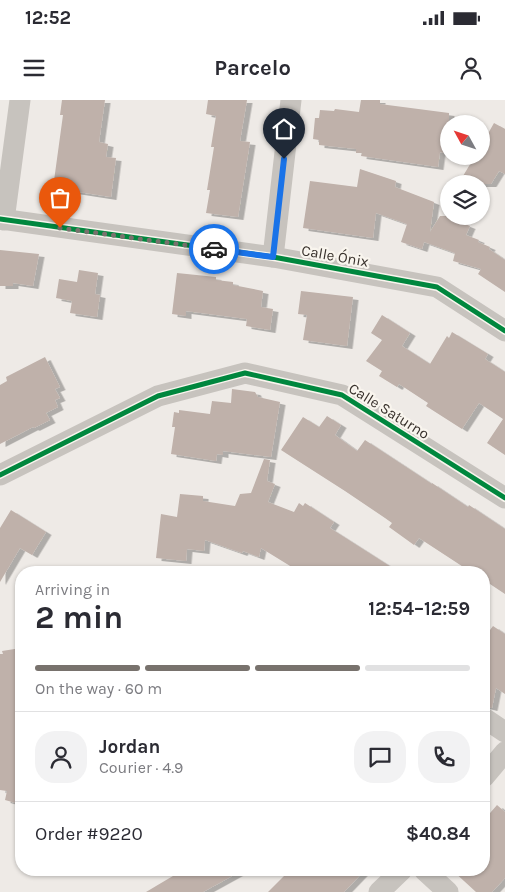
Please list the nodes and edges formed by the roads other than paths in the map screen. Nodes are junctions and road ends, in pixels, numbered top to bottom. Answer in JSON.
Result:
{"nodes":[{"id":1,"x":20,"y":100,"type":"edge"},
{"id":2,"x":292,"y":100,"type":"edge"},
{"id":3,"x":2,"y":219,"type":"edge"},
{"id":4,"x":273,"y":257,"type":"junction"},
{"id":5,"x":505,"y":330,"type":"edge"},
{"id":6,"x":0,"y":475,"type":"edge"},
{"id":7,"x":505,"y":498,"type":"edge"},
{"id":8,"x":490,"y":722,"type":"edge"},
{"id":9,"x":505,"y":732,"type":"edge"},
{"id":10,"x":505,"y":752,"type":"edge"},
{"id":11,"x":490,"y":770,"type":"edge"},
{"id":12,"x":396,"y":876,"type":"edge"},
{"id":13,"x":431,"y":876,"type":"edge"},
{"id":14,"x":379,"y":892,"type":"edge"},
{"id":15,"x":448,"y":892,"type":"edge"}],
"edges":[{"from":1,"to":3,"type":"street"},
{"from":2,"to":4,"type":"street"},
{"from":3,"to":4,"type":"street","name":"Calle Ónix"},
{"from":4,"to":5,"type":"street","name":"Calle Ónix"},
{"from":6,"to":7,"type":"street","name":"Calle Saturno"},
{"from":8,"to":9,"type":"street"},
{"from":10,"to":11,"type":"street"},
{"from":12,"to":14,"type":"street"},
{"from":13,"to":15,"type":"street"}]}
